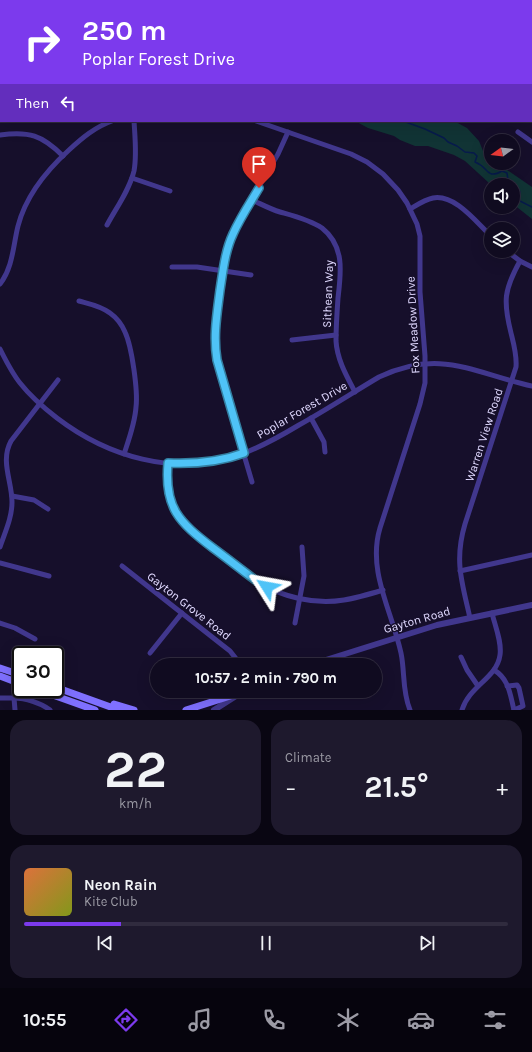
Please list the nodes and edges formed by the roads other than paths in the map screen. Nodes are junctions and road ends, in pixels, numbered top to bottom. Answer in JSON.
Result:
{"nodes":[{"id":1,"x":110,"y":122,"type":"edge"},
{"id":2,"x":134,"y":122,"type":"edge"},
{"id":3,"x":259,"y":122,"type":"edge"},
{"id":4,"x":288,"y":132,"type":"junction"},
{"id":5,"x":518,"y":132,"type":"dead end"},
{"id":6,"x":0,"y":134,"type":"edge"},
{"id":7,"x":532,"y":142,"type":"edge"},
{"id":8,"x":63,"y":156,"type":"junction"},
{"id":9,"x":132,"y":178,"type":"junction"},
{"id":10,"x":170,"y":191,"type":"dead end"},
{"id":11,"x":252,"y":200,"type":"junction"},
{"id":12,"x":410,"y":209,"type":"junction"},
{"id":13,"x":107,"y":225,"type":"dead end"},
{"id":14,"x":484,"y":229,"type":"edge"},
{"id":15,"x":516,"y":258,"type":"edge"},
{"id":16,"x":520,"y":261,"type":"junction"},
{"id":17,"x":532,"y":266,"type":"edge"},
{"id":18,"x":172,"y":267,"type":"dead end"},
{"id":19,"x":223,"y":271,"type":"junction"},
{"id":20,"x":251,"y":275,"type":"dead end"},
{"id":21,"x":0,"y":284,"type":"edge"},
{"id":22,"x":79,"y":301,"type":"dead end"},
{"id":23,"x":336,"y":335,"type":"junction"},
{"id":24,"x":292,"y":340,"type":"dead end"},
{"id":25,"x":1,"y":352,"type":"edge"},
{"id":26,"x":425,"y":364,"type":"junction"},
{"id":27,"x":58,"y":380,"type":"dead end"},
{"id":28,"x":512,"y":381,"type":"junction"},
{"id":29,"x":532,"y":386,"type":"edge"},
{"id":30,"x":354,"y":392,"type":"junction"},
{"id":31,"x":40,"y":404,"type":"junction"},
{"id":32,"x":311,"y":418,"type":"junction"},
{"id":33,"x":325,"y":452,"type":"dead end"},
{"id":34,"x":244,"y":453,"type":"junction"},
{"id":35,"x":124,"y":454,"type":"junction"},
{"id":36,"x":168,"y":463,"type":"junction"},
{"id":37,"x":252,"y":482,"type":"dead end"},
{"id":38,"x":12,"y":496,"type":"junction"},
{"id":39,"x":48,"y":509,"type":"dead end"},
{"id":40,"x":0,"y":547,"type":"edge"},
{"id":41,"x":302,"y":547,"type":"dead end"},
{"id":42,"x":532,"y":555,"type":"edge"},
{"id":43,"x":0,"y":563,"type":"edge"},
{"id":44,"x":122,"y":566,"type":"dead end"},
{"id":45,"x":460,"y":571,"type":"junction"},
{"id":46,"x":49,"y":576,"type":"dead end"},
{"id":47,"x":382,"y":590,"type":"junction"},
{"id":48,"x":300,"y":598,"type":"junction"},
{"id":49,"x":532,"y":605,"type":"edge"},
{"id":50,"x":182,"y":613,"type":"junction"},
{"id":51,"x":492,"y":613,"type":"junction"},
{"id":52,"x":470,"y":618,"type":"junction"},
{"id":53,"x":0,"y":623,"type":"edge"},
{"id":54,"x":296,"y":623,"type":"dead end"},
{"id":55,"x":397,"y":637,"type":"junction"},
{"id":56,"x":35,"y":639,"type":"dead end"},
{"id":57,"x":150,"y":653,"type":"dead end"},
{"id":58,"x":461,"y":657,"type":"dead end"},
{"id":59,"x":236,"y":658,"type":"edge"},
{"id":60,"x":332,"y":658,"type":"edge"},
{"id":61,"x":0,"y":668,"type":"edge"},
{"id":62,"x":494,"y":670,"type":"junction"},
{"id":63,"x":12,"y":672,"type":"edge"},
{"id":64,"x":0,"y":676,"type":"edge"},
{"id":65,"x":12,"y":681,"type":"edge"},
{"id":66,"x":478,"y":686,"type":"junction"},
{"id":67,"x":507,"y":686,"type":"junction"},
{"id":68,"x":64,"y":690,"type":"edge"},
{"id":69,"x":0,"y":698,"type":"edge"},
{"id":70,"x":12,"y":698,"type":"edge"},
{"id":71,"x":14,"y":698,"type":"joint"},
{"id":72,"x":61,"y":698,"type":"edge"},
{"id":73,"x":85,"y":698,"type":"junction"},
{"id":74,"x":224,"y":698,"type":"edge"},
{"id":75,"x":232,"y":698,"type":"edge"},
{"id":76,"x":15,"y":710,"type":"edge"},
{"id":77,"x":50,"y":710,"type":"edge"},
{"id":78,"x":95,"y":710,"type":"edge"},
{"id":79,"x":119,"y":710,"type":"edge"},
{"id":80,"x":134,"y":710,"type":"edge"},
{"id":81,"x":186,"y":710,"type":"edge"},
{"id":82,"x":214,"y":710,"type":"edge"},
{"id":83,"x":410,"y":710,"type":"edge"},
{"id":84,"x":462,"y":710,"type":"edge"},
{"id":85,"x":514,"y":710,"type":"edge"}],
"edges":[{"from":1,"to":8,"type":"street"},
{"from":2,"to":9,"type":"street"},
{"from":3,"to":4,"type":"street","name":"Fox Meadow Drive"},
{"from":4,"to":11,"type":"street"},
{"from":4,"to":12,"type":"street","name":"Fox Meadow Drive"},
{"from":5,"to":7,"type":"street"},
{"from":6,"to":8,"type":"street"},
{"from":8,"to":21,"type":"street"},
{"from":9,"to":10,"type":"street"},
{"from":9,"to":13,"type":"street"},
{"from":11,"to":19,"type":"street"},
{"from":11,"to":23,"type":"street","name":"Sithean Way"},
{"from":12,"to":14,"type":"street"},
{"from":12,"to":26,"type":"street","name":"Fox Meadow Drive"},
{"from":15,"to":16,"type":"street"},
{"from":16,"to":17,"type":"street"},
{"from":16,"to":28,"type":"street","name":"Warren View Road"},
{"from":18,"to":19,"type":"street"},
{"from":19,"to":20,"type":"street"},
{"from":19,"to":34,"type":"street"},
{"from":22,"to":35,"type":"street"},
{"from":23,"to":24,"type":"street"},
{"from":23,"to":30,"type":"street","name":"Sithean Way"},
{"from":25,"to":31,"type":"street","name":"Poplar Forest Drive"},
{"from":26,"to":28,"type":"street","name":"Poplar Forest Drive"},
{"from":26,"to":30,"type":"street","name":"Poplar Forest Drive"},
{"from":26,"to":47,"type":"street","name":"Fox Meadow Drive"},
{"from":27,"to":31,"type":"street"},
{"from":28,"to":29,"type":"street","name":"Poplar Forest Drive"},
{"from":28,"to":45,"type":"street","name":"Warren View Road"},
{"from":30,"to":32,"type":"street","name":"Poplar Forest Drive"},
{"from":31,"to":35,"type":"street","name":"Poplar Forest Drive"},
{"from":31,"to":38,"type":"street"},
{"from":32,"to":33,"type":"street"},
{"from":32,"to":34,"type":"street","name":"Poplar Forest Drive"},
{"from":34,"to":36,"type":"street","name":"Poplar Forest Drive"},
{"from":34,"to":37,"type":"street"},
{"from":35,"to":36,"type":"street","name":"Poplar Forest Drive"},
{"from":36,"to":48,"type":"street"},
{"from":38,"to":39,"type":"street"},
{"from":38,"to":40,"type":"street"},
{"from":41,"to":48,"type":"street"},
{"from":42,"to":45,"type":"street"},
{"from":43,"to":46,"type":"street"},
{"from":44,"to":50,"type":"street","name":"Gayton Grove Road"},
{"from":45,"to":52,"type":"street","name":"Warren View Road"},
{"from":47,"to":48,"type":"street"},
{"from":47,"to":55,"type":"street","name":"Fox Meadow Drive"},
{"from":48,"to":54,"type":"street"},
{"from":49,"to":51,"type":"street","name":"Gayton Road"},
{"from":50,"to":57,"type":"street"},
{"from":50,"to":59,"type":"street","name":"Gayton Grove Road"},
{"from":51,"to":52,"type":"street","name":"Gayton Road"},
{"from":51,"to":62,"type":"street"},
{"from":52,"to":55,"type":"street","name":"Gayton Road"},
{"from":53,"to":56,"type":"street"},
{"from":55,"to":60,"type":"street","name":"Gayton Road"},
{"from":55,"to":83,"type":"street","name":"Fox Meadow Drive"},
{"from":58,"to":66,"type":"street"},
{"from":61,"to":63,"type":"main road"},
{"from":62,"to":66,"type":"street"},
{"from":62,"to":67,"type":"street"},
{"from":64,"to":65,"type":"main road"},
{"from":66,"to":84,"type":"street"},
{"from":67,"to":85,"type":"street"},
{"from":67,"to":85,"type":"street"},
{"from":68,"to":73,"type":"main road"},
{"from":69,"to":70,"type":"street"},
{"from":71,"to":76,"type":"street"},
{"from":71,"to":77,"type":"street"},
{"from":72,"to":78,"type":"main road"},
{"from":73,"to":79,"type":"main road"},
{"from":73,"to":80,"type":"main road"},
{"from":74,"to":81,"type":"main road"},
{"from":75,"to":82,"type":"street"}]}
